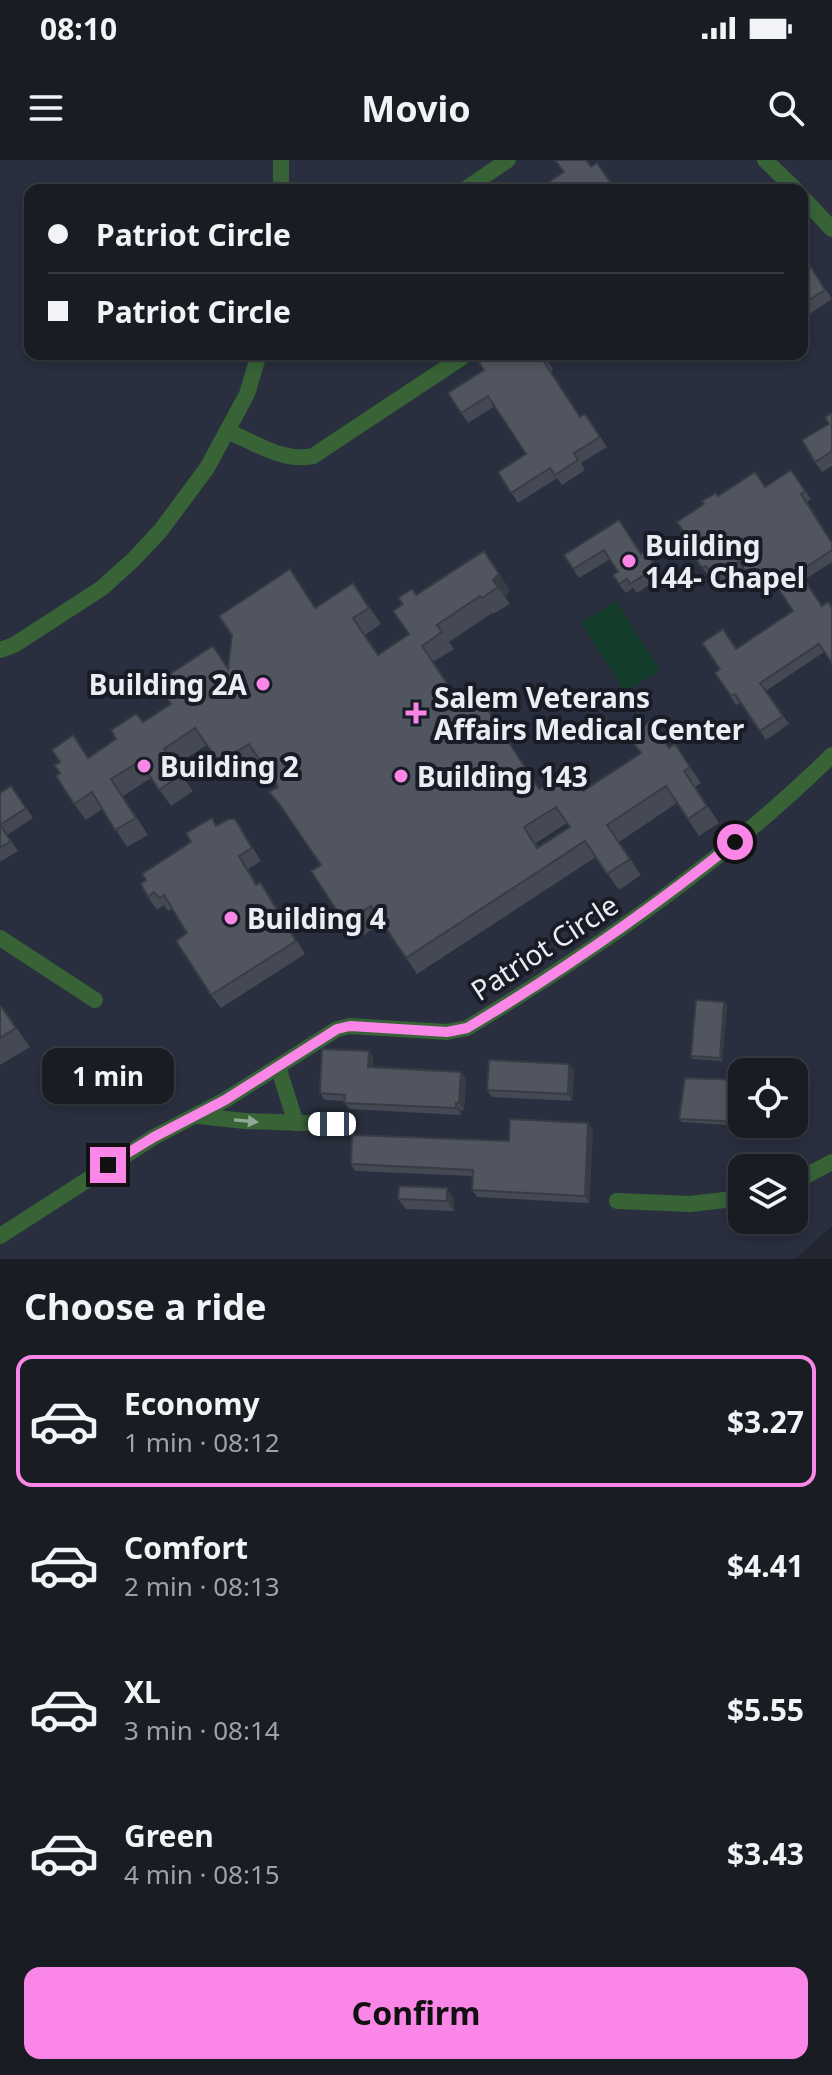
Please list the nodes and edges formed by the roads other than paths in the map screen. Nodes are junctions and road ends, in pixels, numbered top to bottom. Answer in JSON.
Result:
{"nodes":[{"id":1,"x":281,"y":160,"type":"edge"},
{"id":2,"x":508,"y":160,"type":"edge"},
{"id":3,"x":765,"y":160,"type":"edge"},
{"id":4,"x":281,"y":184,"type":"edge"},
{"id":5,"x":473,"y":184,"type":"edge"},
{"id":6,"x":790,"y":184,"type":"edge"},
{"id":7,"x":808,"y":203,"type":"edge"},
{"id":8,"x":832,"y":229,"type":"edge"},
{"id":9,"x":257,"y":360,"type":"edge"},
{"id":10,"x":458,"y":360,"type":"edge"},
{"id":11,"x":227,"y":431,"type":"junction"},
{"id":12,"x":0,"y":650,"type":"edge"},
{"id":13,"x":832,"y":755,"type":"edge"},
{"id":14,"x":0,"y":938,"type":"edge"},
{"id":15,"x":95,"y":1000,"type":"dead end"},
{"id":16,"x":278,"y":1067,"type":"junction"},
{"id":17,"x":196,"y":1115,"type":"junction"},
{"id":18,"x":296,"y":1123,"type":"junction"},
{"id":19,"x":332,"y":1124,"type":"dead end"},
{"id":20,"x":832,"y":1162,"type":"edge"},
{"id":21,"x":808,"y":1175,"type":"edge"},
{"id":22,"x":728,"y":1200,"type":"edge"},
{"id":23,"x":617,"y":1201,"type":"dead end"},
{"id":24,"x":0,"y":1236,"type":"edge"}],
"edges":[{"from":1,"to":4,"type":"street"},
{"from":2,"to":5,"type":"street"},
{"from":3,"to":6,"type":"street"},
{"from":7,"to":8,"type":"street"},
{"from":9,"to":11,"type":"street"},
{"from":10,"to":11,"type":"street"},
{"from":11,"to":12,"type":"street"},
{"from":13,"to":16,"type":"street","name":"Patriot Circle"},
{"from":14,"to":15,"type":"street"},
{"from":16,"to":17,"type":"street","name":"Patriot Circle"},
{"from":16,"to":18,"type":"street"},
{"from":17,"to":18,"type":"street","one_way":true},
{"from":17,"to":24,"type":"street","name":"Patriot Circle"},
{"from":18,"to":19,"type":"street"},
{"from":20,"to":21,"type":"street"},
{"from":22,"to":23,"type":"street"}]}
